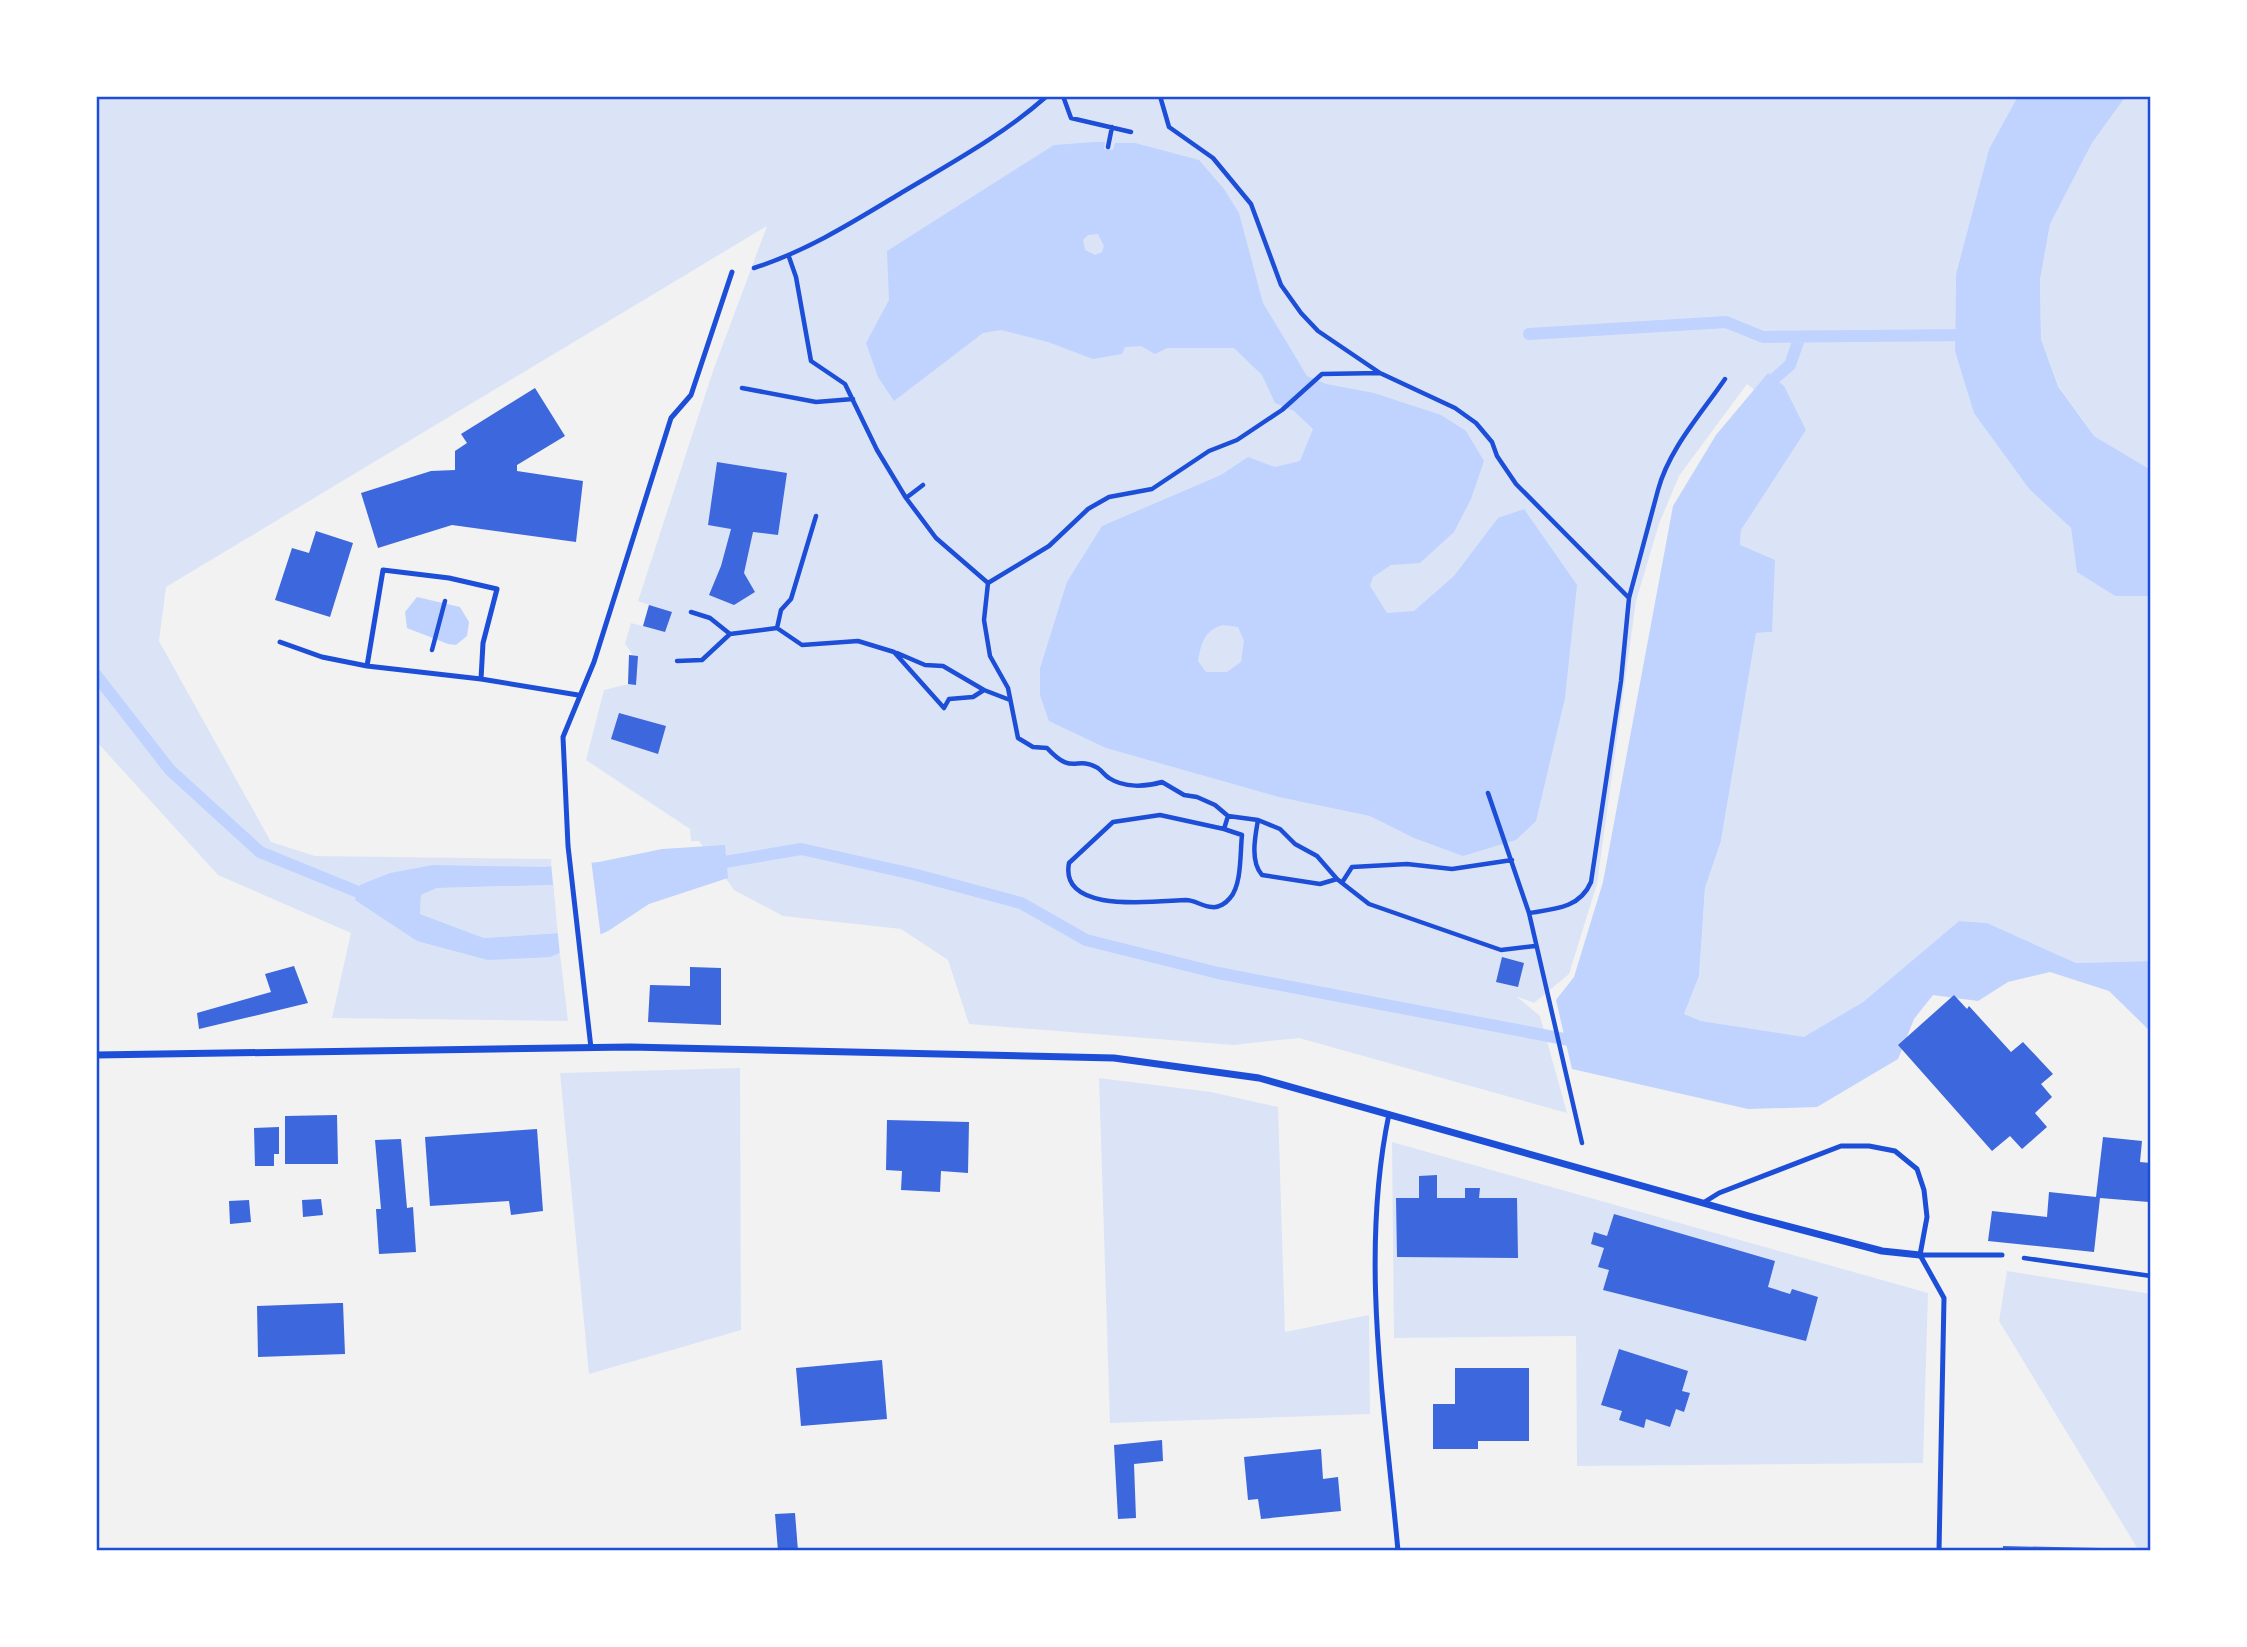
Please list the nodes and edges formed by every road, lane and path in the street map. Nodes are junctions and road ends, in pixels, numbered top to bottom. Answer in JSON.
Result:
{"nodes":[{"id":1,"x":1048,"y":96,"type":"edge"},
{"id":2,"x":1063,"y":96,"type":"edge"},
{"id":3,"x":1160,"y":96,"type":"edge"},
{"id":4,"x":1112,"y":127,"type":"junction"},
{"id":5,"x":1131,"y":132,"type":"dead end"},
{"id":6,"x":1108,"y":147,"type":"dead end"},
{"id":7,"x":789,"y":257,"type":"junction"},
{"id":8,"x":732,"y":272,"type":"joint"},
{"id":9,"x":1380,"y":373,"type":"junction"},
{"id":10,"x":1725,"y":379,"type":"dead end"},
{"id":11,"x":742,"y":388,"type":"dead end"},
{"id":12,"x":853,"y":399,"type":"junction"},
{"id":13,"x":923,"y":485,"type":"dead end"},
{"id":14,"x":906,"y":498,"type":"junction"},
{"id":15,"x":816,"y":516,"type":"dead end"},
{"id":16,"x":988,"y":583,"type":"junction"},
{"id":17,"x":1629,"y":598,"type":"junction"},
{"id":18,"x":444,"y":603,"type":"dead end"},
{"id":19,"x":691,"y":612,"type":"dead end"},
{"id":20,"x":777,"y":628,"type":"junction"},
{"id":21,"x":730,"y":634,"type":"junction"},
{"id":22,"x":434,"y":639,"type":"dead end"},
{"id":23,"x":280,"y":642,"type":"dead end"},
{"id":24,"x":894,"y":652,"type":"junction"},
{"id":25,"x":677,"y":661,"type":"dead end"},
{"id":26,"x":367,"y":666,"type":"junction"},
{"id":27,"x":481,"y":679,"type":"junction"},
{"id":28,"x":984,"y":690,"type":"junction"},
{"id":29,"x":578,"y":695,"type":"junction"},
{"id":30,"x":1011,"y":701,"type":"junction"},
{"id":31,"x":1488,"y":793,"type":"dead end"},
{"id":32,"x":1228,"y":816,"type":"junction"},
{"id":33,"x":1258,"y":820,"type":"junction"},
{"id":34,"x":1224,"y":829,"type":"junction"},
{"id":35,"x":1512,"y":860,"type":"junction"},
{"id":36,"x":1337,"y":879,"type":"junction"},
{"id":37,"x":1343,"y":881,"type":"junction"},
{"id":38,"x":1529,"y":913,"type":"junction"},
{"id":39,"x":1535,"y":946,"type":"junction"},
{"id":40,"x":591,"y":1048,"type":"junction"},
{"id":41,"x":96,"y":1055,"type":"edge"},
{"id":42,"x":1389,"y":1114,"type":"junction"},
{"id":43,"x":1578,"y":1166,"type":"junction"},
{"id":44,"x":1703,"y":1203,"type":"junction"},
{"id":45,"x":1920,"y":1255,"type":"junction"},
{"id":46,"x":2002,"y":1255,"type":"joint"},
{"id":47,"x":2151,"y":1276,"type":"edge"},
{"id":48,"x":1398,"y":1551,"type":"edge"},
{"id":49,"x":1939,"y":1551,"type":"edge"}],
"edges":[{"from":1,"to":7,"type":"path"},
{"from":2,"to":4,"type":"path"},
{"from":3,"to":9,"type":"path"},
{"from":4,"to":5,"type":"path"},
{"from":4,"to":6,"type":"path"},
{"from":7,"to":8,"type":"path"},
{"from":7,"to":12,"type":"path"},
{"from":8,"to":29,"type":"lane"},
{"from":9,"to":16,"type":"path"},
{"from":9,"to":17,"type":"path"},
{"from":10,"to":17,"type":"path"},
{"from":11,"to":12,"type":"path"},
{"from":12,"to":14,"type":"path"},
{"from":13,"to":14,"type":"path"},
{"from":14,"to":16,"type":"path"},
{"from":15,"to":20,"type":"path"},
{"from":16,"to":30,"type":"path"},
{"from":17,"to":38,"type":"path"},
{"from":18,"to":22,"type":"path"},
{"from":19,"to":21,"type":"path"},
{"from":20,"to":21,"type":"path"},
{"from":20,"to":24,"type":"path"},
{"from":21,"to":25,"type":"path"},
{"from":23,"to":26,"type":"lane"},
{"from":24,"to":28,"type":"path"},
{"from":24,"to":28,"type":"path"},
{"from":26,"to":27,"type":"lane"},
{"from":26,"to":27,"type":"lane"},
{"from":27,"to":29,"type":"lane"},
{"from":28,"to":30,"type":"path"},
{"from":29,"to":40,"type":"lane"},
{"from":30,"to":32,"type":"path"},
{"from":31,"to":35,"type":"path"},
{"from":32,"to":33,"type":"path"},
{"from":32,"to":34,"type":"path"},
{"from":33,"to":36,"type":"path"},
{"from":33,"to":36,"type":"path"},
{"from":34,"to":34,"type":"path"},
{"from":35,"to":37,"type":"path"},
{"from":35,"to":38,"type":"path"},
{"from":36,"to":37,"type":"path"},
{"from":37,"to":39,"type":"path"},
{"from":38,"to":39,"type":"path"},
{"from":39,"to":43,"type":"path"},
{"from":40,"to":41,"type":"street"},
{"from":40,"to":42,"type":"street"},
{"from":42,"to":43,"type":"street"},
{"from":42,"to":48,"type":"lane"},
{"from":43,"to":44,"type":"street"},
{"from":44,"to":45,"type":"street"},
{"from":44,"to":45,"type":"lane"},
{"from":45,"to":46,"type":"lane"},
{"from":45,"to":49,"type":"lane"},
{"from":46,"to":47,"type":"path"}]}
